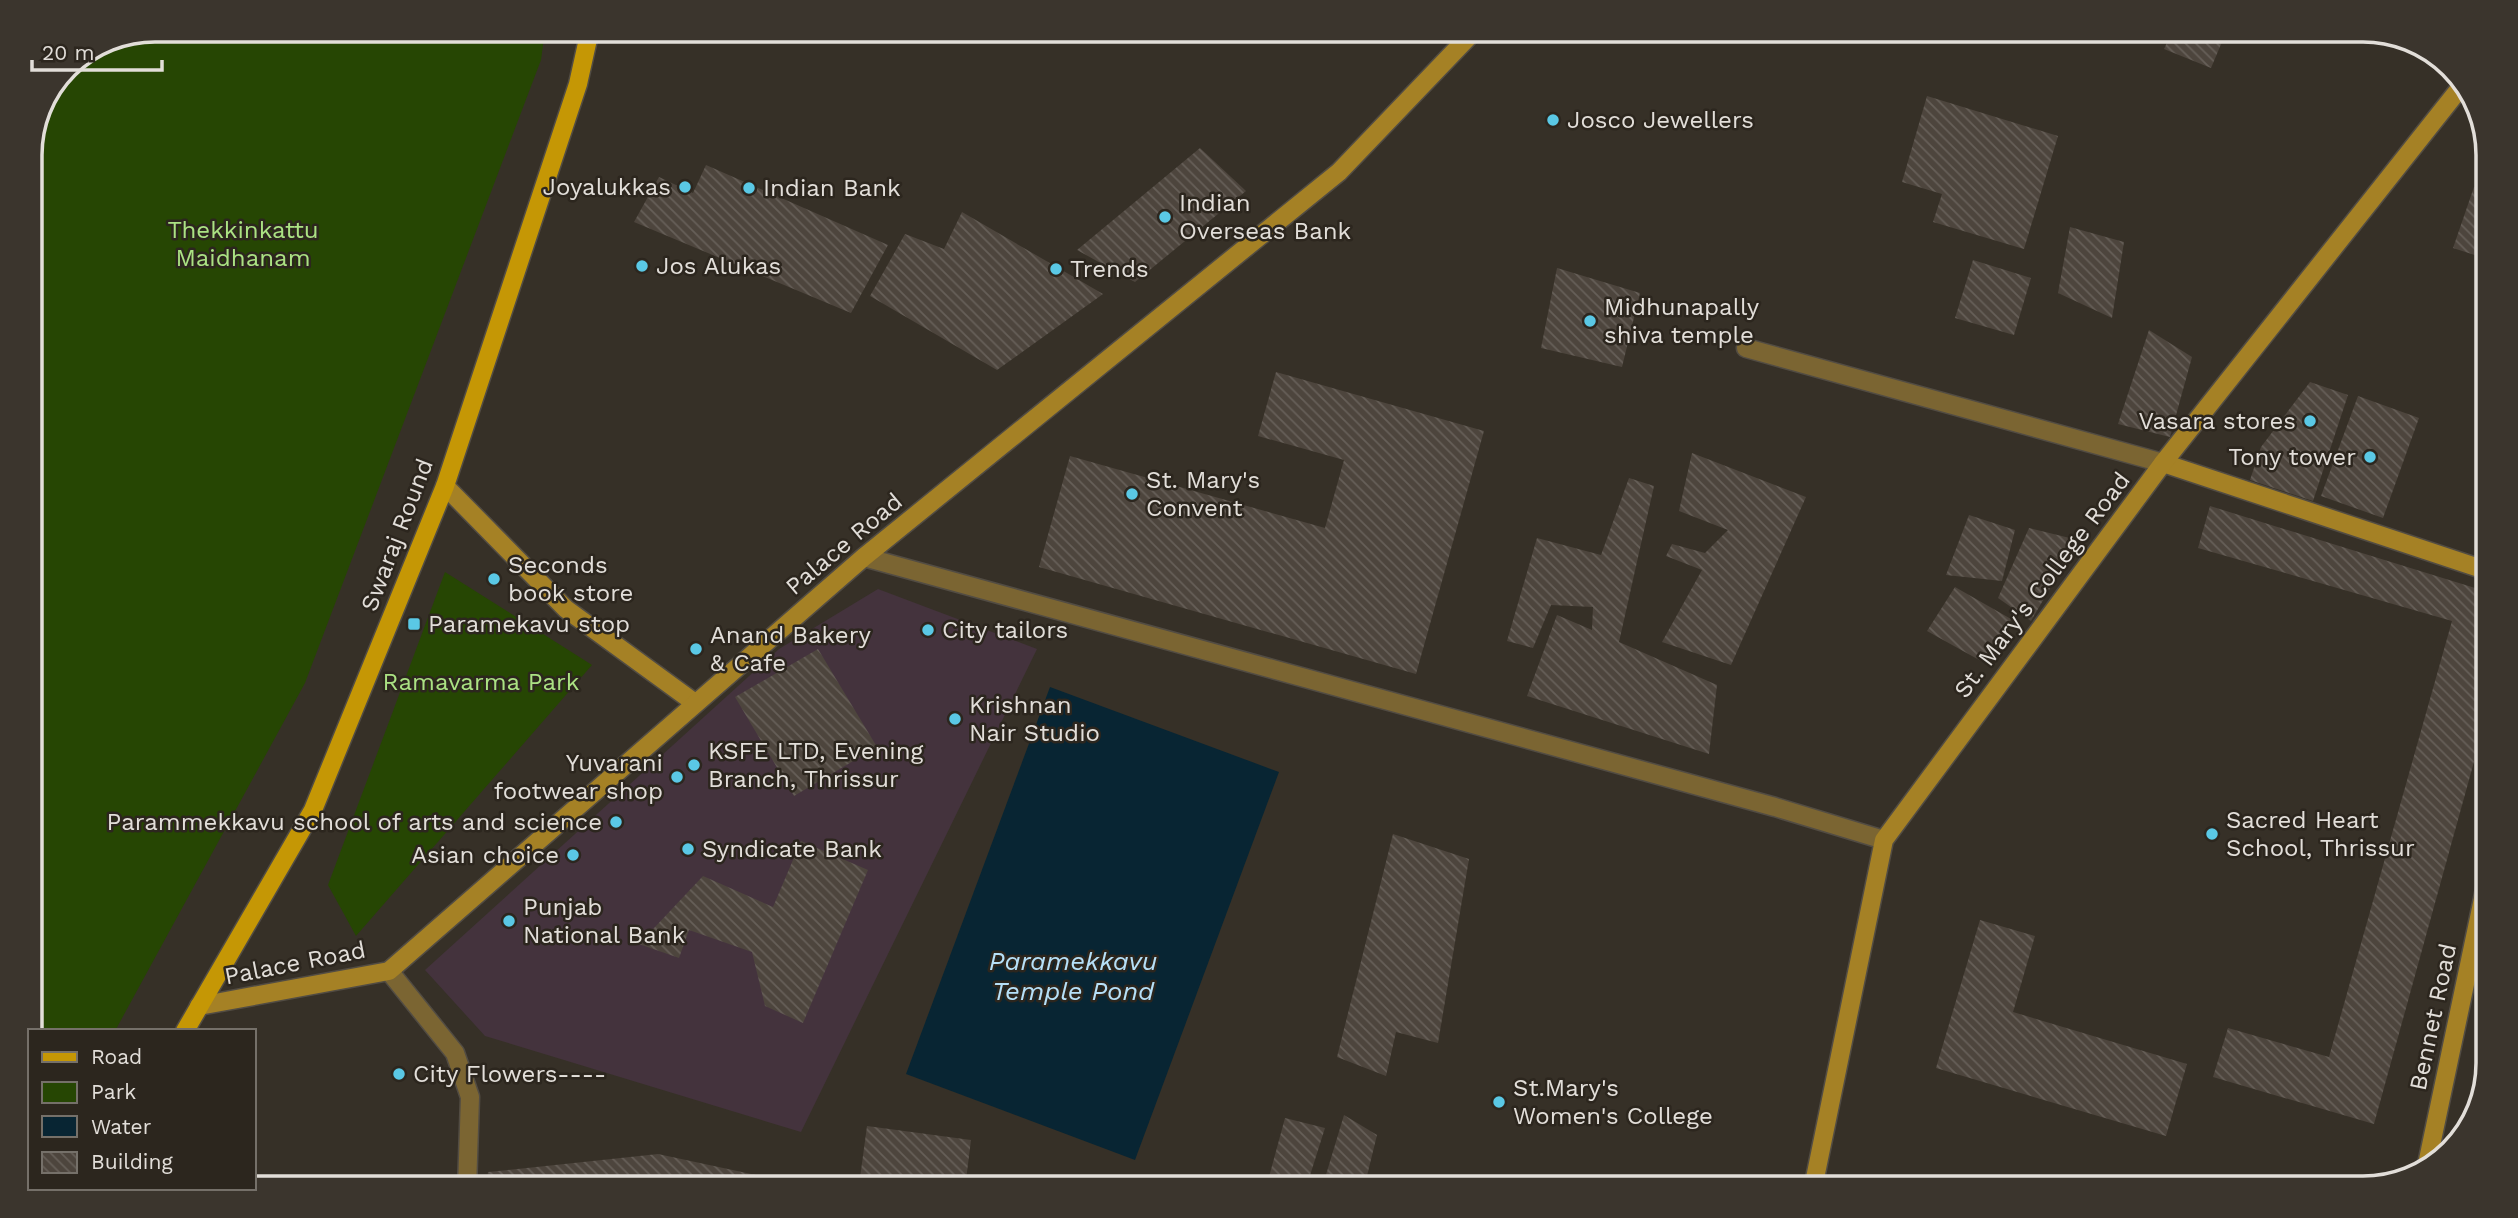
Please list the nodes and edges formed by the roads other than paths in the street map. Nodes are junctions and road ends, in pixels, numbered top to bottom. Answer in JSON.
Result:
{"nodes":[{"id":1,"x":587,"y":42,"type":"edge"},
{"id":2,"x":1464,"y":42,"type":"edge"},
{"id":3,"x":2457,"y":92,"type":"edge"},
{"id":4,"x":1746,"y":348,"type":"dead end"},
{"id":5,"x":2163,"y":463,"type":"junction"},
{"id":6,"x":445,"y":486,"type":"junction"},
{"id":7,"x":864,"y":557,"type":"junction"},
{"id":8,"x":2476,"y":567,"type":"edge"},
{"id":9,"x":695,"y":703,"type":"junction"},
{"id":10,"x":1884,"y":840,"type":"junction"},
{"id":11,"x":2476,"y":932,"type":"edge"},
{"id":12,"x":389,"y":971,"type":"junction"},
{"id":13,"x":199,"y":1006,"type":"junction"},
{"id":14,"x":186,"y":1029,"type":"edge"},
{"id":15,"x":2429,"y":1155,"type":"edge"},
{"id":16,"x":467,"y":1176,"type":"edge"},
{"id":17,"x":1815,"y":1176,"type":"edge"}],
"edges":[{"from":1,"to":6,"type":"main road","name":"Swaraj Round"},
{"from":2,"to":7,"type":"main road","name":"Palace Road"},
{"from":3,"to":5,"type":"main road","name":"St. Mary's College Road"},
{"from":4,"to":5,"type":"street"},
{"from":5,"to":8,"type":"main road"},
{"from":5,"to":10,"type":"main road","name":"St. Mary's College Road"},
{"from":6,"to":9,"type":"main road"},
{"from":6,"to":13,"type":"main road","name":"Swaraj Round"},
{"from":7,"to":9,"type":"main road","name":"Palace Road"},
{"from":7,"to":10,"type":"street"},
{"from":9,"to":12,"type":"main road","name":"Palace Road"},
{"from":10,"to":17,"type":"main road","name":"St. Mary's College Road"},
{"from":11,"to":15,"type":"main road","name":"Bennet Road"},
{"from":12,"to":13,"type":"main road","name":"Palace Road"},
{"from":12,"to":16,"type":"street"},
{"from":13,"to":14,"type":"main road","name":"Swaraj Round"}]}
